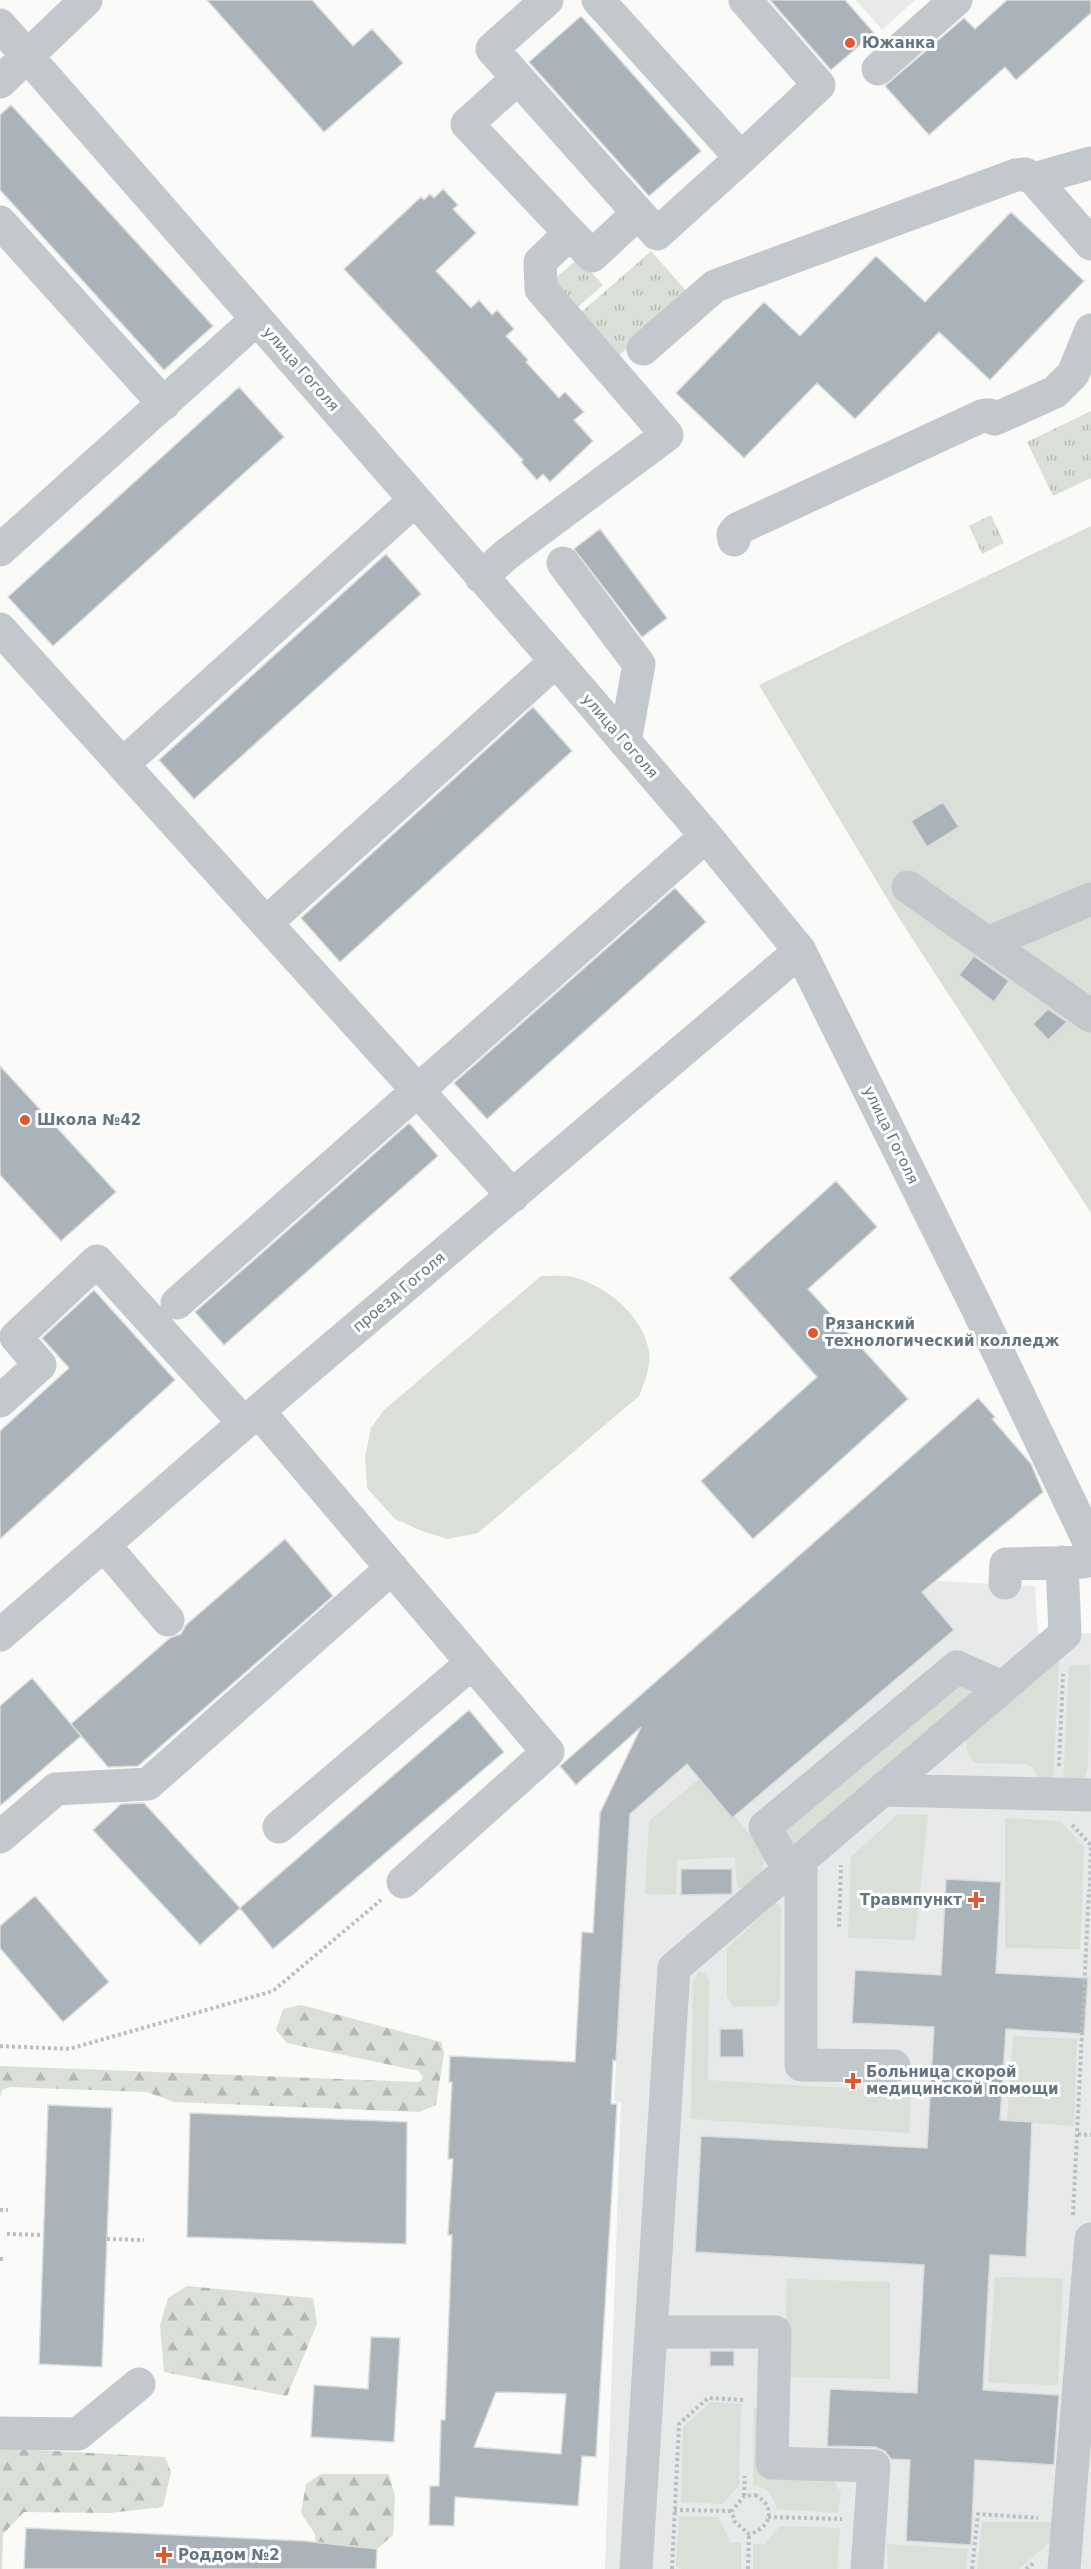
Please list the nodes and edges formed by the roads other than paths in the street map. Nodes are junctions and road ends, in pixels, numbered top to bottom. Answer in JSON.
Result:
{"nodes":[{"id":1,"x":86,"y":0,"type":"edge"},
{"id":2,"x":547,"y":0,"type":"edge"},
{"id":3,"x":598,"y":0,"type":"edge"},
{"id":4,"x":745,"y":0,"type":"edge"},
{"id":5,"x":956,"y":0,"type":"edge"},
{"id":6,"x":0,"y":25,"type":"edge"},
{"id":7,"x":27,"y":55,"type":"junction"},
{"id":8,"x":878,"y":69,"type":"dead end"},
{"id":9,"x":518,"y":78,"type":"junction"},
{"id":10,"x":0,"y":82,"type":"edge"},
{"id":11,"x":741,"y":158,"type":"junction"},
{"id":12,"x":1091,"y":163,"type":"edge"},
{"id":13,"x":1034,"y":179,"type":"junction"},
{"id":14,"x":638,"y":213,"type":"junction"},
{"id":15,"x":0,"y":222,"type":"edge"},
{"id":16,"x":570,"y":233,"type":"junction"},
{"id":17,"x":1091,"y":244,"type":"edge"},
{"id":18,"x":257,"y":319,"type":"junction"},
{"id":19,"x":1091,"y":330,"type":"edge"},
{"id":20,"x":643,"y":349,"type":"dead end"},
{"id":21,"x":164,"y":404,"type":"junction"},
{"id":22,"x":415,"y":500,"type":"junction"},
{"id":23,"x":734,"y":540,"type":"dead end"},
{"id":24,"x":0,"y":550,"type":"edge"},
{"id":25,"x":563,"y":563,"type":"dead end"},
{"id":26,"x":481,"y":577,"type":"junction"},
{"id":27,"x":0,"y":628,"type":"edge"},
{"id":28,"x":556,"y":661,"type":"junction"},
{"id":29,"x":625,"y":742,"type":"junction"},
{"id":30,"x":123,"y":764,"type":"junction"},
{"id":31,"x":706,"y":836,"type":"junction"},
{"id":32,"x":908,"y":886,"type":"dead end"},
{"id":33,"x":1091,"y":899,"type":"edge"},
{"id":34,"x":266,"y":923,"type":"junction"},
{"id":35,"x":988,"y":943,"type":"junction"},
{"id":36,"x":800,"y":951,"type":"junction"},
{"id":37,"x":1091,"y":1016,"type":"edge"},
{"id":38,"x":417,"y":1090,"type":"junction"},
{"id":39,"x":513,"y":1196,"type":"junction"},
{"id":40,"x":177,"y":1303,"type":"dead end"},
{"id":41,"x":0,"y":1401,"type":"edge"},
{"id":42,"x":252,"y":1417,"type":"junction"},
{"id":43,"x":104,"y":1545,"type":"junction"},
{"id":44,"x":1091,"y":1546,"type":"edge"},
{"id":45,"x":1077,"y":1562,"type":"edge"},
{"id":46,"x":392,"y":1568,"type":"junction"},
{"id":47,"x":1005,"y":1583,"type":"dead end"},
{"id":48,"x":168,"y":1620,"type":"dead end"},
{"id":49,"x":0,"y":1635,"type":"edge"},
{"id":50,"x":472,"y":1663,"type":"junction"},
{"id":51,"x":1002,"y":1688,"type":"junction"},
{"id":52,"x":882,"y":1790,"type":"junction"},
{"id":53,"x":1091,"y":1795,"type":"edge"},
{"id":54,"x":279,"y":1827,"type":"dead end"},
{"id":55,"x":0,"y":1837,"type":"edge"},
{"id":56,"x":795,"y":1864,"type":"junction"},
{"id":57,"x":403,"y":1882,"type":"road end"},
{"id":58,"x":894,"y":2066,"type":"dead end"},
{"id":59,"x":1091,"y":2239,"type":"edge"},
{"id":60,"x":651,"y":2332,"type":"junction"},
{"id":61,"x":139,"y":2384,"type":"dead end"},
{"id":62,"x":0,"y":2433,"type":"edge"},
{"id":63,"x":1082,"y":2470,"type":"edge"},
{"id":64,"x":636,"y":2569,"type":"edge"},
{"id":65,"x":867,"y":2569,"type":"edge"},
{"id":66,"x":1064,"y":2569,"type":"edge"}],
"edges":[{"from":1,"to":7,"type":"street"},
{"from":2,"to":9,"type":"street"},
{"from":3,"to":11,"type":"street"},
{"from":4,"to":11,"type":"street"},
{"from":5,"to":8,"type":"street"},
{"from":6,"to":7,"type":"street","name":"улица Гоголя"},
{"from":7,"to":10,"type":"street"},
{"from":7,"to":18,"type":"street","name":"улица Гоголя"},
{"from":9,"to":14,"type":"street"},
{"from":9,"to":16,"type":"street"},
{"from":11,"to":14,"type":"street"},
{"from":12,"to":13,"type":"street"},
{"from":13,"to":17,"type":"street"},
{"from":13,"to":20,"type":"street"},
{"from":14,"to":16,"type":"street"},
{"from":15,"to":21,"type":"street"},
{"from":16,"to":26,"type":"street"},
{"from":18,"to":21,"type":"street"},
{"from":18,"to":22,"type":"street","name":"улица Гоголя"},
{"from":19,"to":23,"type":"street"},
{"from":21,"to":24,"type":"street"},
{"from":22,"to":26,"type":"street","name":"улица Гоголя"},
{"from":22,"to":30,"type":"street"},
{"from":25,"to":29,"type":"street"},
{"from":26,"to":28,"type":"street","name":"улица Гоголя"},
{"from":27,"to":30,"type":"street"},
{"from":28,"to":29,"type":"street","name":"улица Гоголя"},
{"from":28,"to":34,"type":"street"},
{"from":29,"to":31,"type":"street","name":"улица Гоголя"},
{"from":30,"to":34,"type":"street"},
{"from":31,"to":36,"type":"street","name":"улица Гоголя"},
{"from":31,"to":38,"type":"street"},
{"from":32,"to":35,"type":"street"},
{"from":33,"to":35,"type":"street"},
{"from":34,"to":38,"type":"street"},
{"from":35,"to":37,"type":"street"},
{"from":36,"to":39,"type":"street","name":"проезд Гоголя"},
{"from":36,"to":44,"type":"street","name":"улица Гоголя"},
{"from":38,"to":39,"type":"street"},
{"from":38,"to":40,"type":"street"},
{"from":39,"to":42,"type":"street","name":"проезд Гоголя"},
{"from":41,"to":42,"type":"street"},
{"from":42,"to":43,"type":"street","name":"проезд Гоголя"},
{"from":42,"to":46,"type":"street"},
{"from":43,"to":48,"type":"street"},
{"from":43,"to":49,"type":"street","name":"проезд Гоголя"},
{"from":45,"to":47,"type":"street"},
{"from":45,"to":51,"type":"street"},
{"from":46,"to":50,"type":"street"},
{"from":46,"to":55,"type":"street"},
{"from":50,"to":54,"type":"street"},
{"from":50,"to":57,"type":"street"},
{"from":51,"to":52,"type":"street"},
{"from":51,"to":56,"type":"street"},
{"from":52,"to":53,"type":"street"},
{"from":52,"to":56,"type":"street"},
{"from":56,"to":58,"type":"street"},
{"from":56,"to":60,"type":"street"},
{"from":59,"to":63,"type":"street"},
{"from":60,"to":64,"type":"street"},
{"from":60,"to":65,"type":"street"},
{"from":61,"to":62,"type":"street"},
{"from":63,"to":66,"type":"street"}]}
